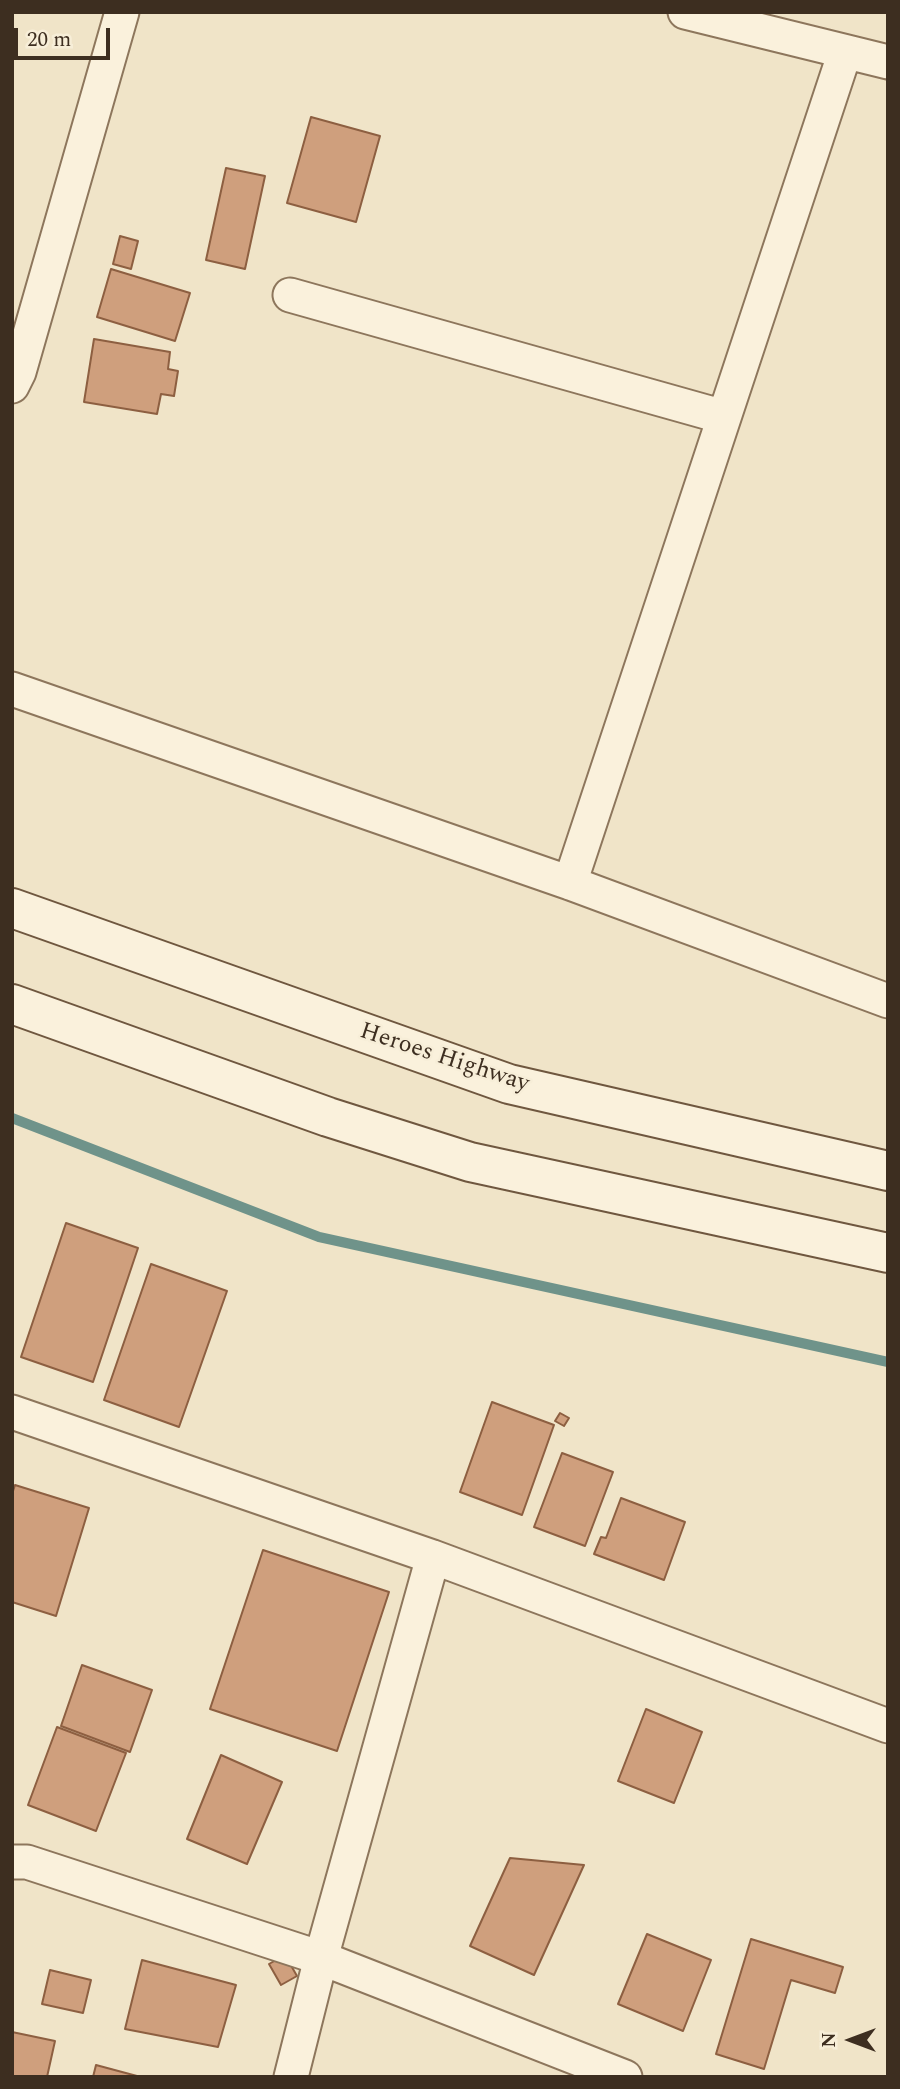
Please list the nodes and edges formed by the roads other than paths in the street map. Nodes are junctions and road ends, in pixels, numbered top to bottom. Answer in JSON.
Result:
{"nodes":[{"id":1,"x":122,"y":12,"type":"edge"},
{"id":2,"x":685,"y":12,"type":"edge"},
{"id":3,"x":845,"y":52,"type":"junction"},
{"id":4,"x":888,"y":62,"type":"edge"},
{"id":5,"x":290,"y":295,"type":"dead end"},
{"id":6,"x":12,"y":386,"type":"edge"},
{"id":7,"x":724,"y":416,"type":"junction"},
{"id":8,"x":12,"y":689,"type":"edge"},
{"id":9,"x":570,"y":883,"type":"junction"},
{"id":10,"x":12,"y":908,"type":"edge"},
{"id":11,"x":888,"y":1002,"type":"edge"},
{"id":12,"x":12,"y":1004,"type":"edge"},
{"id":13,"x":888,"y":1171,"type":"edge"},
{"id":14,"x":888,"y":1253,"type":"edge"},
{"id":15,"x":12,"y":1412,"type":"edge"},
{"id":16,"x":433,"y":1557,"type":"junction"},
{"id":17,"x":888,"y":1726,"type":"edge"},
{"id":18,"x":12,"y":1862,"type":"edge"},
{"id":19,"x":321,"y":1958,"type":"junction"},
{"id":20,"x":290,"y":2077,"type":"edge"},
{"id":21,"x":625,"y":2077,"type":"edge"}],
"edges":[{"from":1,"to":6,"type":"street"},
{"from":2,"to":3,"type":"street"},
{"from":3,"to":4,"type":"street"},
{"from":3,"to":7,"type":"street"},
{"from":5,"to":7,"type":"street"},
{"from":7,"to":9,"type":"street"},
{"from":8,"to":9,"type":"street"},
{"from":9,"to":11,"type":"street"},
{"from":10,"to":13,"type":"main road","name":"Heroes Highway"},
{"from":12,"to":14,"type":"main road"},
{"from":15,"to":16,"type":"street"},
{"from":16,"to":17,"type":"street"},
{"from":16,"to":19,"type":"street"},
{"from":18,"to":19,"type":"street"},
{"from":19,"to":20,"type":"street"},
{"from":19,"to":21,"type":"street"}]}
